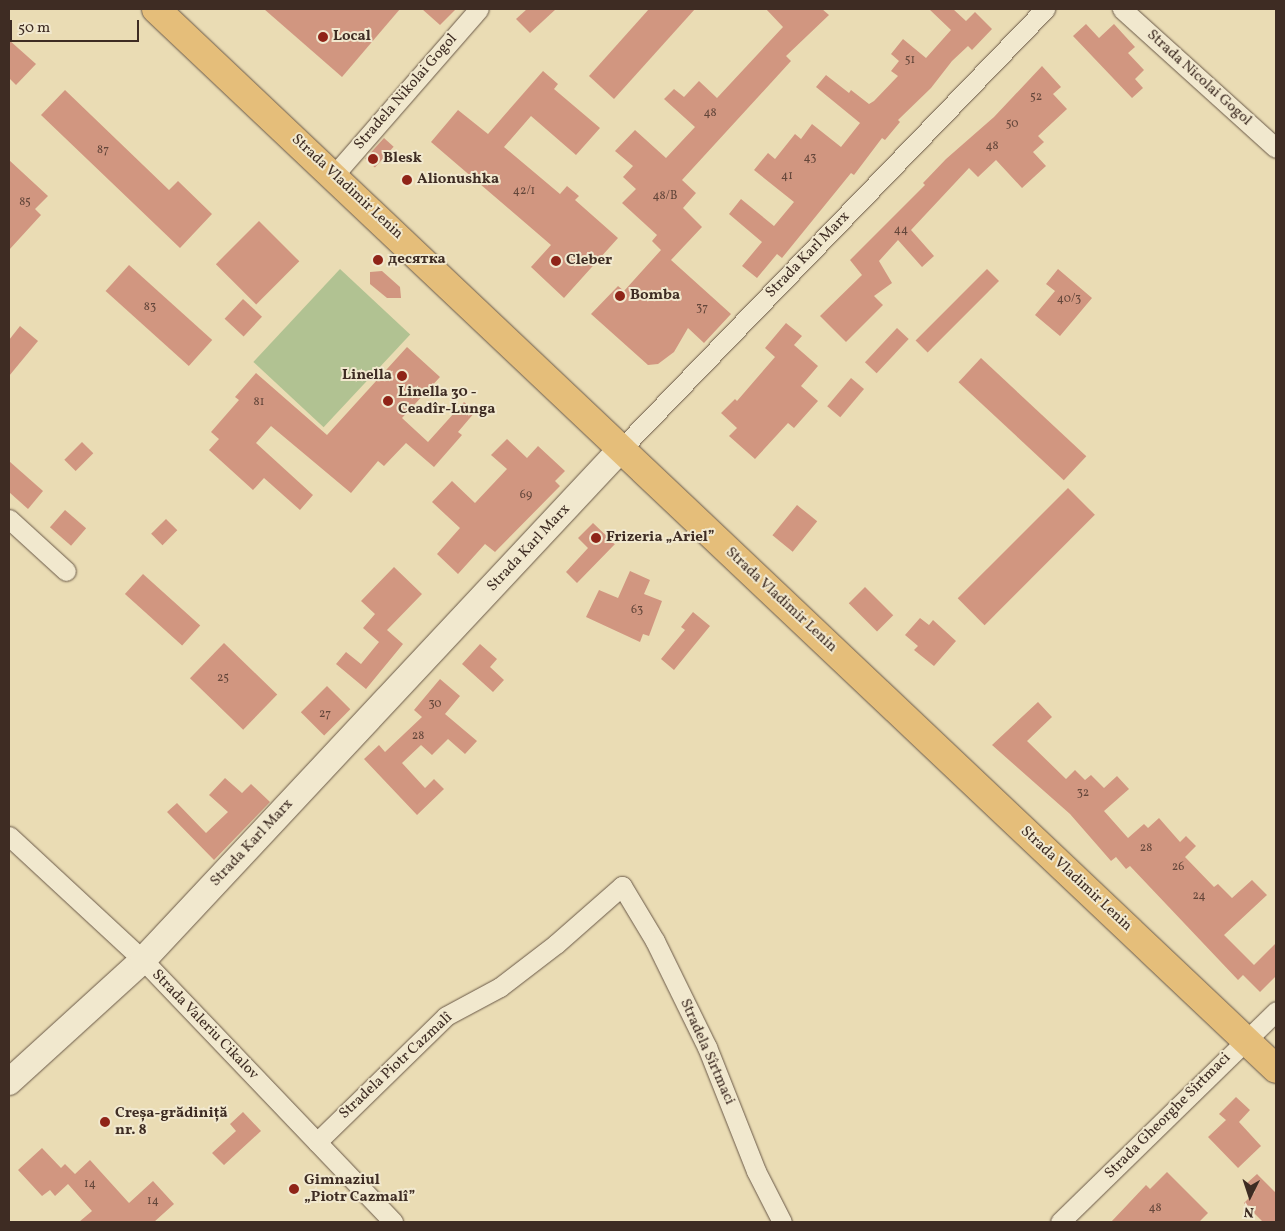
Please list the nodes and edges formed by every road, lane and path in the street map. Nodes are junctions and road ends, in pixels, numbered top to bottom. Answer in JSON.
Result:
{"nodes":[{"id":1,"x":156,"y":9,"type":"edge"},
{"id":2,"x":479,"y":9,"type":"edge"},
{"id":3,"x":1044,"y":9,"type":"edge"},
{"id":4,"x":1122,"y":9,"type":"edge"},
{"id":5,"x":1276,"y":148,"type":"edge"},
{"id":6,"x":334,"y":175,"type":"junction"},
{"id":7,"x":622,"y":448,"type":"junction"},
{"id":8,"x":9,"y":519,"type":"edge"},
{"id":9,"x":66,"y":571,"type":"dead end"},
{"id":10,"x":9,"y":836,"type":"edge"},
{"id":11,"x":622,"y":886,"type":"joint"},
{"id":12,"x":143,"y":960,"type":"junction"},
{"id":13,"x":1276,"y":1011,"type":"edge"},
{"id":14,"x":1246,"y":1040,"type":"junction"},
{"id":15,"x":1276,"y":1068,"type":"edge"},
{"id":16,"x":9,"y":1082,"type":"edge"},
{"id":17,"x":316,"y":1142,"type":"junction"},
{"id":18,"x":393,"y":1222,"type":"edge"},
{"id":19,"x":782,"y":1222,"type":"edge"},
{"id":20,"x":1060,"y":1222,"type":"edge"}],
"edges":[{"from":1,"to":6,"type":"main road","name":"Strada Vladimir Lenin"},
{"from":2,"to":6,"type":"street","name":"Stradela Nikolai Gogol"},
{"from":3,"to":7,"type":"street","name":"Strada Karl Marx"},
{"from":4,"to":5,"type":"street","name":"Strada Nicolai Gogol"},
{"from":6,"to":7,"type":"main road","name":"Strada Vladimir Lenin"},
{"from":7,"to":12,"type":"street","name":"Strada Karl Marx"},
{"from":7,"to":14,"type":"main road","name":"Strada Vladimir Lenin"},
{"from":8,"to":9,"type":"street"},
{"from":10,"to":12,"type":"street","name":"Strada Valeriu Cikalov"},
{"from":11,"to":17,"type":"street","name":"Stradela Piotr Cazmalî"},
{"from":11,"to":19,"type":"street","name":"Stradela Sîrtmaci"},
{"from":12,"to":16,"type":"street","name":"Strada Karl Marx"},
{"from":12,"to":17,"type":"street","name":"Strada Valeriu Cikalov"},
{"from":13,"to":14,"type":"street","name":"Strada Gheorghe Sîrtmaci"},
{"from":14,"to":15,"type":"main road","name":"Strada Vladimir Lenin"},
{"from":14,"to":20,"type":"street","name":"Strada Gheorghe Sîrtmaci"},
{"from":17,"to":18,"type":"street","name":"Strada Valeriu Cikalov"}]}
